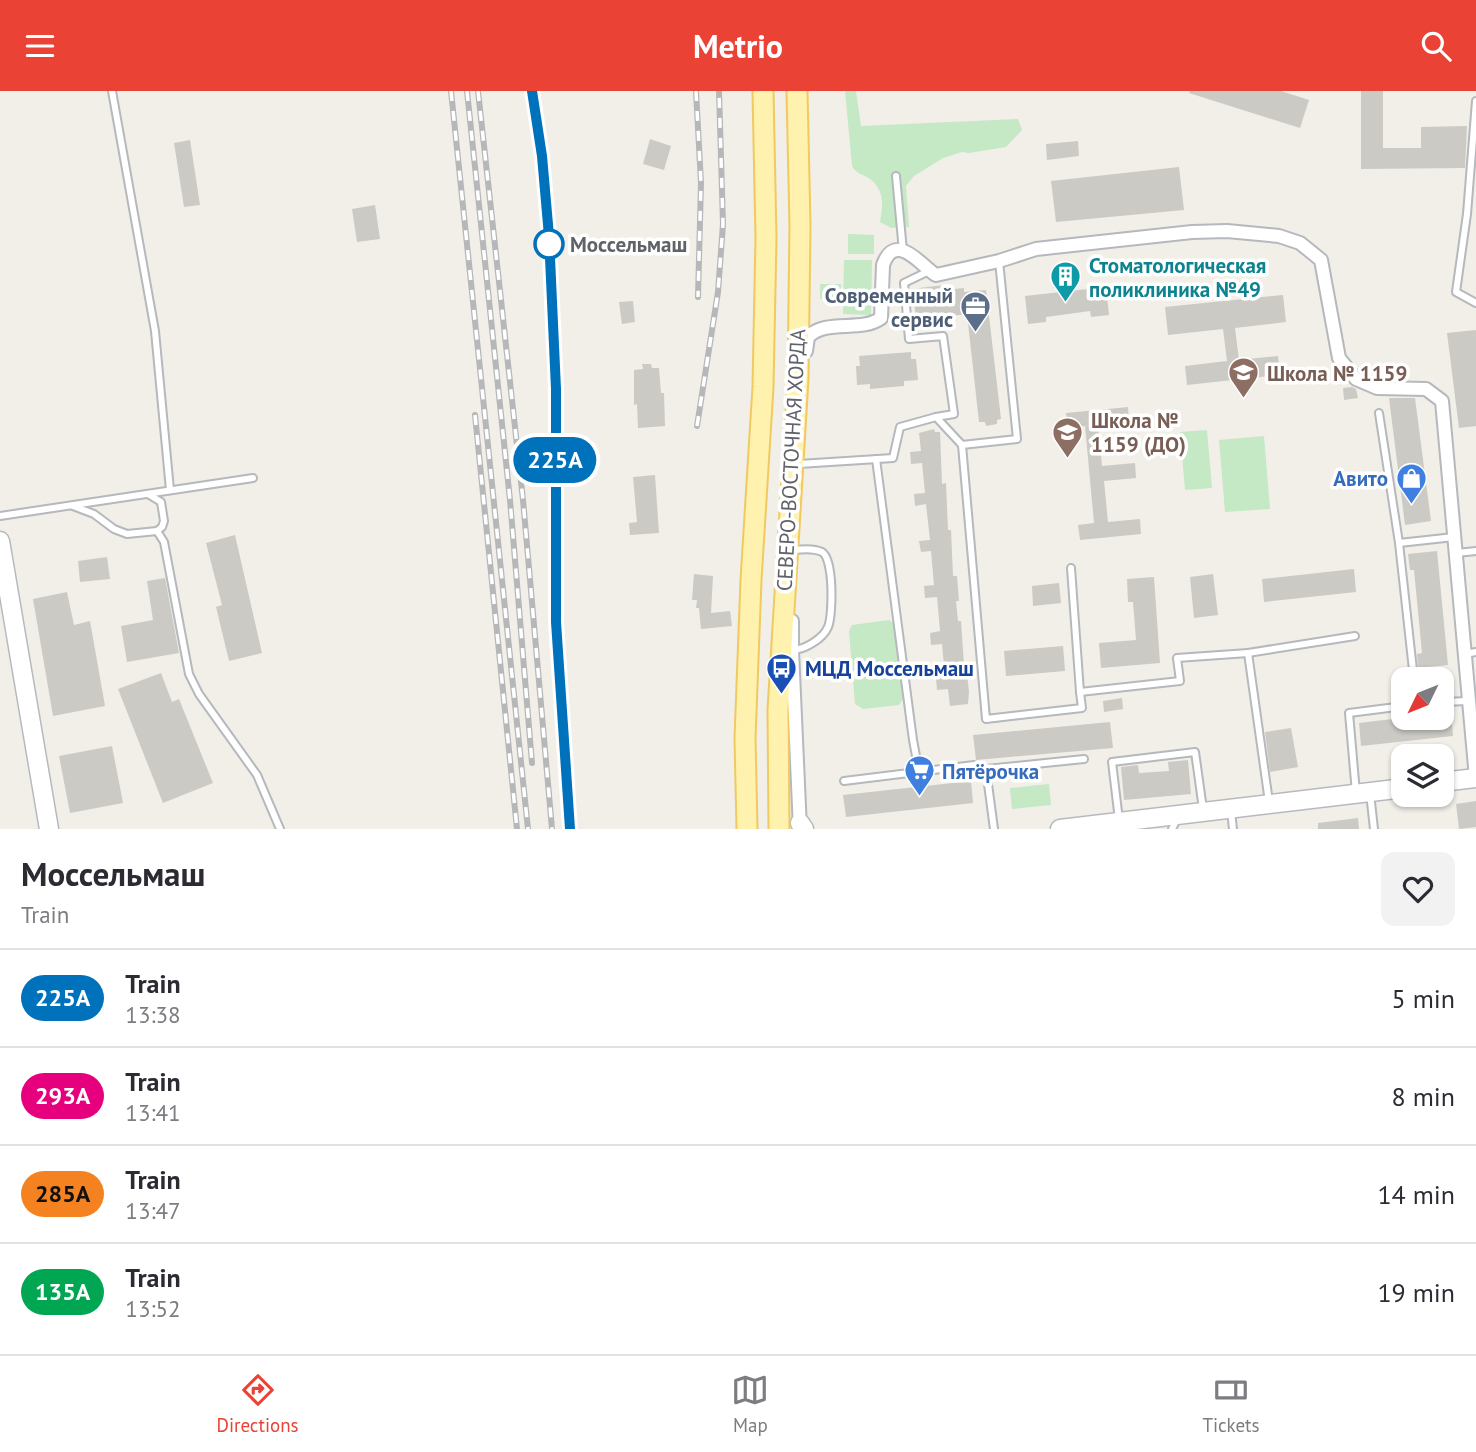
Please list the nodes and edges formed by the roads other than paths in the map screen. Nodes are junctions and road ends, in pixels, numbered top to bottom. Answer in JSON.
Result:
{"nodes":[{"id":1,"x":112,"y":91,"type":"edge"},
{"id":2,"x":763,"y":91,"type":"edge"},
{"id":3,"x":797,"y":91,"type":"edge"},
{"id":4,"x":1476,"y":101,"type":"edge"},
{"id":5,"x":896,"y":176,"type":"dead end"},
{"id":6,"x":1467,"y":214,"type":"junction"},
{"id":7,"x":1476,"y":216,"type":"edge"},
{"id":8,"x":903,"y":251,"type":"junction"},
{"id":9,"x":999,"y":261,"type":"junction"},
{"id":10,"x":929,"y":271,"type":"junction"},
{"id":11,"x":1476,"y":303,"type":"edge"},
{"id":12,"x":1379,"y":413,"type":"dead end"},
{"id":13,"x":936,"y":417,"type":"junction"},
{"id":14,"x":962,"y":445,"type":"junction"},
{"id":15,"x":876,"y":460,"type":"junction"},
{"id":16,"x":799,"y":466,"type":"junction"},
{"id":17,"x":253,"y":478,"type":"dead end"},
{"id":18,"x":170,"y":491,"type":"junction"},
{"id":19,"x":148,"y":494,"type":"junction"},
{"id":20,"x":71,"y":505,"type":"junction"},
{"id":21,"x":0,"y":516,"type":"edge"},
{"id":22,"x":157,"y":531,"type":"junction"},
{"id":23,"x":1454,"y":537,"type":"junction"},
{"id":24,"x":0,"y":541,"type":"edge"},
{"id":25,"x":1399,"y":543,"type":"junction"},
{"id":26,"x":794,"y":550,"type":"junction"},
{"id":27,"x":1476,"y":551,"type":"edge"},
{"id":28,"x":1457,"y":554,"type":"junction"},
{"id":29,"x":1071,"y":568,"type":"dead end"},
{"id":30,"x":1354,"y":636,"type":"dead end"},
{"id":31,"x":792,"y":650,"type":"junction"},
{"id":32,"x":1248,"y":653,"type":"junction"},
{"id":33,"x":1471,"y":653,"type":"edge"},
{"id":34,"x":1413,"y":667,"type":"edge"},
{"id":35,"x":1080,"y":692,"type":"junction"},
{"id":36,"x":1469,"y":701,"type":"junction"},
{"id":37,"x":1454,"y":702,"type":"edge"},
{"id":38,"x":1391,"y":708,"type":"edge"},
{"id":39,"x":1084,"y":759,"type":"dead end"},
{"id":40,"x":986,"y":769,"type":"junction"},
{"id":41,"x":919,"y":772,"type":"junction"},
{"id":42,"x":1476,"y":778,"type":"edge"},
{"id":43,"x":844,"y":781,"type":"dead end"},
{"id":44,"x":1454,"y":781,"type":"edge"},
{"id":45,"x":1391,"y":790,"type":"edge"},
{"id":46,"x":1363,"y":793,"type":"junction"},
{"id":47,"x":1270,"y":805,"type":"junction"},
{"id":48,"x":1231,"y":809,"type":"junction"},
{"id":49,"x":1203,"y":812,"type":"junction"},
{"id":50,"x":1119,"y":822,"type":"junction"},
{"id":51,"x":1175,"y":822,"type":"edge"},
{"id":52,"x":802,"y":827,"type":"edge"},
{"id":53,"x":49,"y":829,"type":"edge"},
{"id":54,"x":280,"y":829,"type":"edge"},
{"id":55,"x":747,"y":829,"type":"edge"},
{"id":56,"x":779,"y":829,"type":"edge"},
{"id":57,"x":994,"y":829,"type":"edge"},
{"id":58,"x":1060,"y":829,"type":"edge"},
{"id":59,"x":1233,"y":829,"type":"edge"},
{"id":60,"x":1374,"y":829,"type":"edge"}],
"edges":[{"from":1,"to":18,"type":"lane"},
{"from":2,"to":55,"type":"main road","name":"СЕВЕРО-ВОСТОЧНАЯ ХОРДА"},
{"from":3,"to":56,"type":"main road","name":"СЕВЕРО-ВОСТОЧНАЯ ХОРДА"},
{"from":4,"to":6,"type":"lane"},
{"from":5,"to":8,"type":"lane"},
{"from":6,"to":7,"type":"lane"},
{"from":6,"to":11,"type":"lane"},
{"from":8,"to":10,"type":"street"},
{"from":8,"to":16,"type":"street"},
{"from":9,"to":10,"type":"street"},
{"from":9,"to":14,"type":"lane"},
{"from":9,"to":23,"type":"street"},
{"from":10,"to":13,"type":"lane"},
{"from":12,"to":25,"type":"lane"},
{"from":13,"to":14,"type":"lane"},
{"from":13,"to":15,"type":"lane"},
{"from":14,"to":35,"type":"lane"},
{"from":15,"to":16,"type":"lane"},
{"from":15,"to":41,"type":"lane"},
{"from":16,"to":26,"type":"street"},
{"from":17,"to":18,"type":"lane"},
{"from":18,"to":19,"type":"lane"},
{"from":19,"to":20,"type":"lane"},
{"from":19,"to":22,"type":"lane"},
{"from":20,"to":21,"type":"lane"},
{"from":20,"to":22,"type":"lane"},
{"from":22,"to":54,"type":"lane"},
{"from":23,"to":25,"type":"lane"},
{"from":23,"to":28,"type":"street"},
{"from":24,"to":53,"type":"street"},
{"from":25,"to":34,"type":"lane"},
{"from":26,"to":31,"type":"street"},
{"from":26,"to":31,"type":"lane"},
{"from":27,"to":28,"type":"lane"},
{"from":28,"to":33,"type":"street"},
{"from":29,"to":35,"type":"lane"},
{"from":30,"to":32,"type":"lane"},
{"from":31,"to":52,"type":"street"},
{"from":32,"to":35,"type":"lane"},
{"from":32,"to":47,"type":"lane"},
{"from":33,"to":36,"type":"street"},
{"from":36,"to":37,"type":"lane"},
{"from":36,"to":42,"type":"street"},
{"from":38,"to":46,"type":"lane"},
{"from":39,"to":40,"type":"lane"},
{"from":40,"to":41,"type":"lane"},
{"from":40,"to":57,"type":"lane"},
{"from":41,"to":43,"type":"lane"},
{"from":42,"to":44,"type":"street"},
{"from":45,"to":46,"type":"street"},
{"from":46,"to":47,"type":"street"},
{"from":46,"to":60,"type":"lane"},
{"from":47,"to":48,"type":"street"},
{"from":48,"to":49,"type":"street"},
{"from":48,"to":59,"type":"lane"},
{"from":49,"to":50,"type":"lane"},
{"from":49,"to":51,"type":"street"},
{"from":50,"to":51,"type":"street"},
{"from":50,"to":58,"type":"street"}]}
